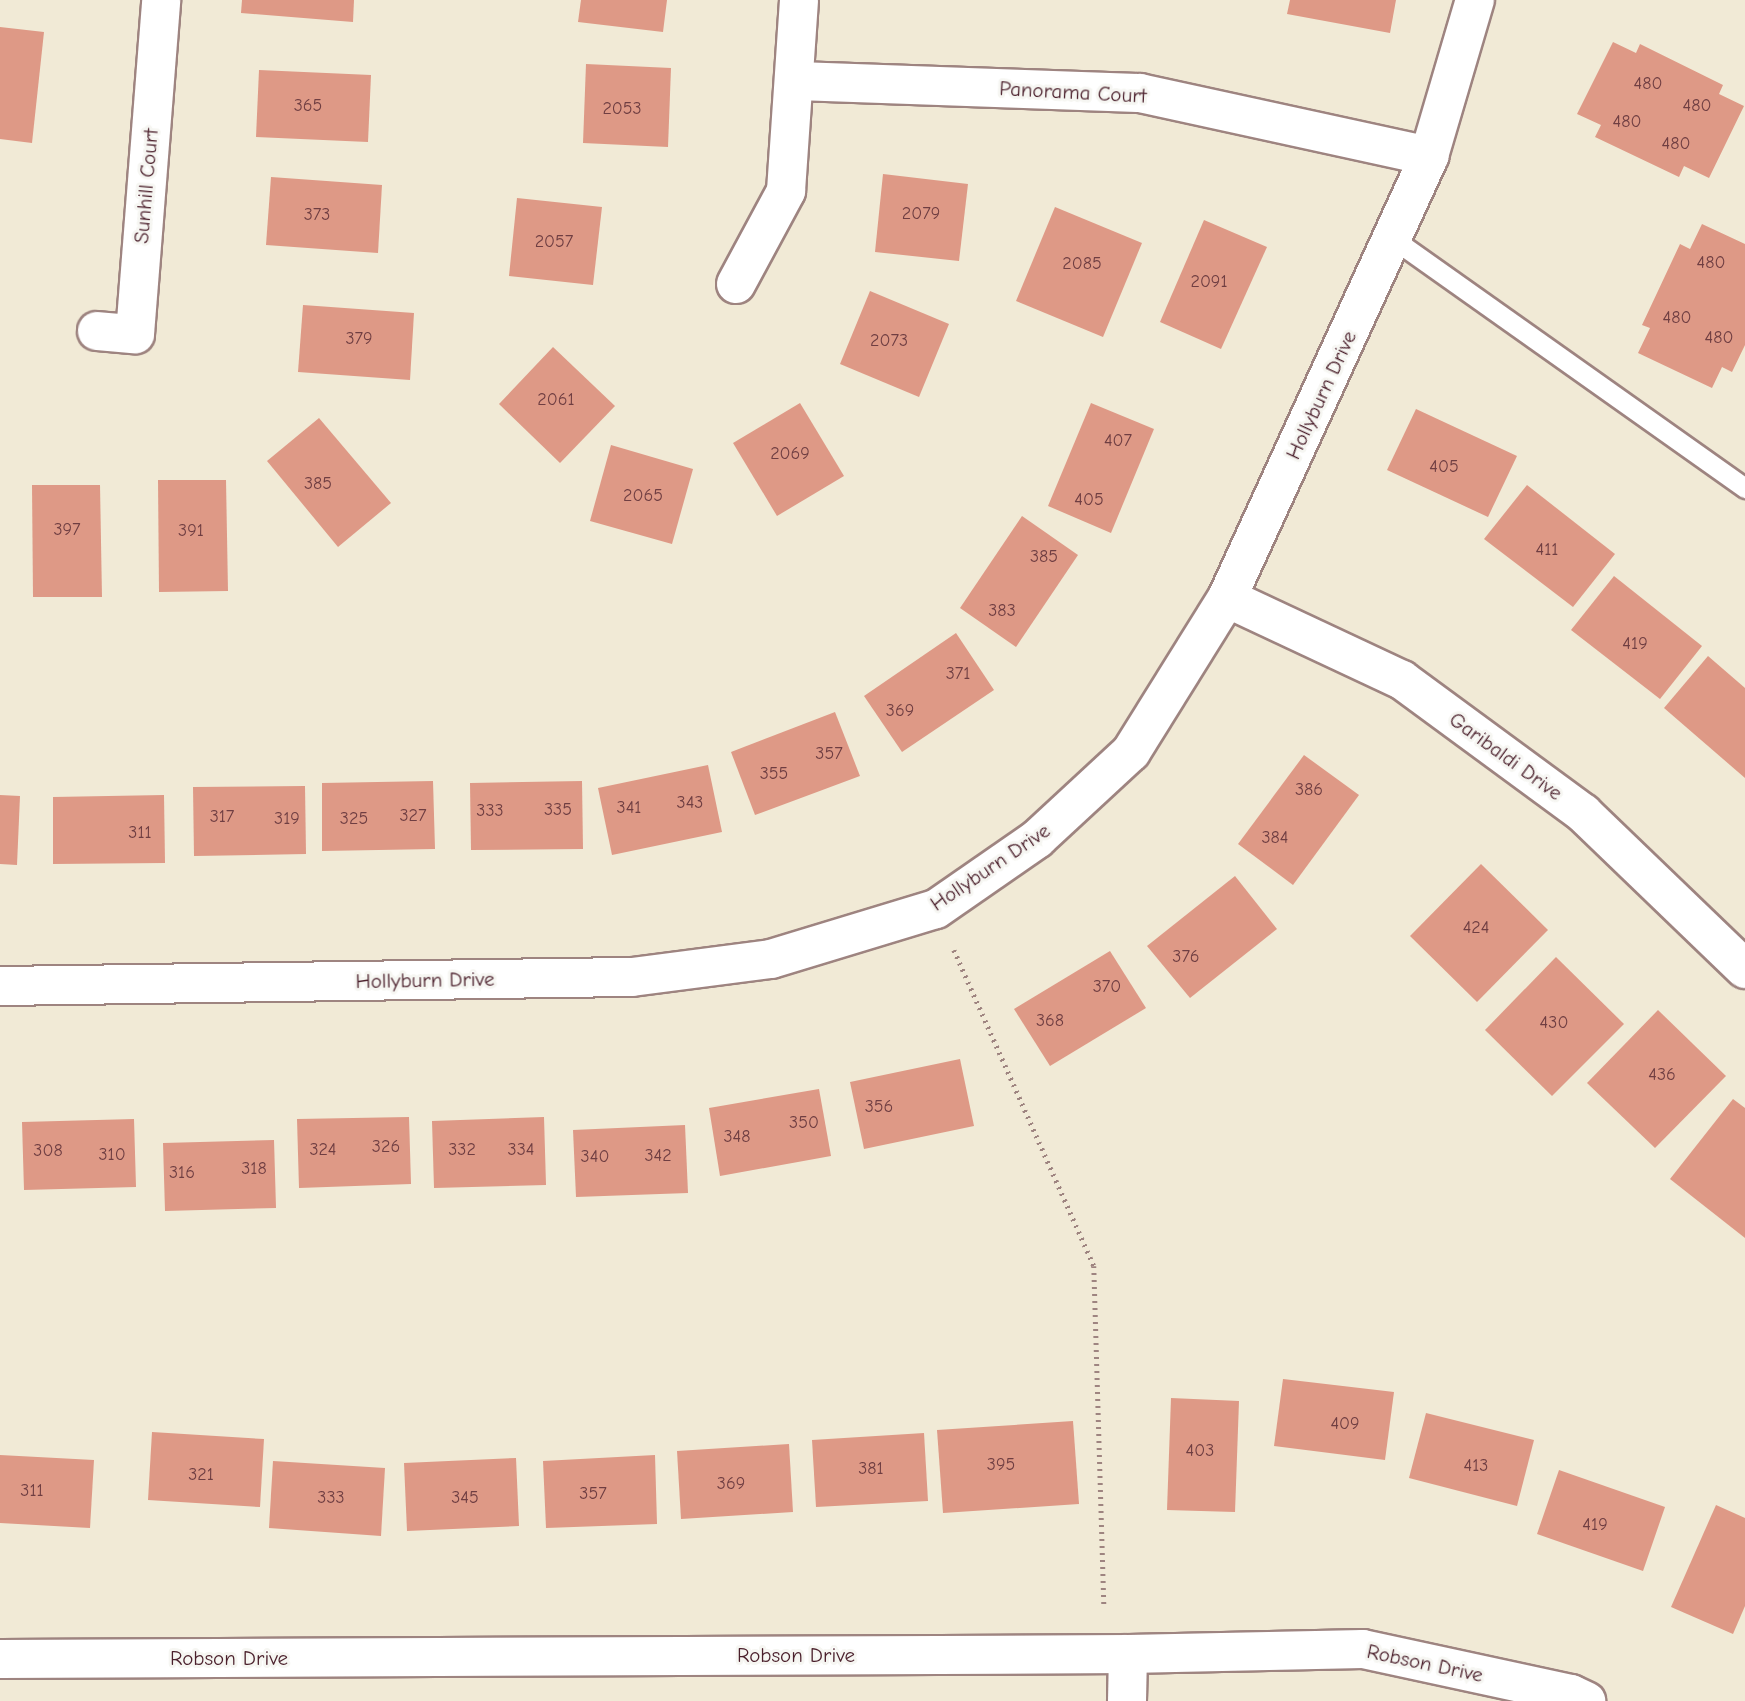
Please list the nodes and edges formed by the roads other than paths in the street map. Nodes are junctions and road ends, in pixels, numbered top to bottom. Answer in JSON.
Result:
{"nodes":[{"id":1,"x":161,"y":0,"type":"edge"},
{"id":2,"x":799,"y":0,"type":"edge"},
{"id":3,"x":1475,"y":0,"type":"edge"},
{"id":4,"x":794,"y":82,"type":"junction"},
{"id":5,"x":1429,"y":156,"type":"junction"},
{"id":6,"x":1392,"y":238,"type":"junction"},
{"id":7,"x":736,"y":284,"type":"dead end"},
{"id":8,"x":97,"y":331,"type":"dead end"},
{"id":9,"x":1745,"y":488,"type":"edge"},
{"id":10,"x":1227,"y":598,"type":"junction"},
{"id":11,"x":1745,"y":969,"type":"edge"},
{"id":12,"x":0,"y":986,"type":"edge"},
{"id":13,"x":1128,"y":1654,"type":"junction"},
{"id":14,"x":0,"y":1659,"type":"edge"},
{"id":15,"x":1127,"y":1701,"type":"edge"},
{"id":16,"x":1586,"y":1701,"type":"edge"}],
"edges":[{"from":1,"to":8,"type":"street","name":"Sunhill Court"},
{"from":2,"to":4,"type":"street"},
{"from":3,"to":5,"type":"street","name":"Hollyburn Drive"},
{"from":4,"to":5,"type":"street","name":"Panorama Court"},
{"from":4,"to":7,"type":"street"},
{"from":5,"to":6,"type":"street","name":"Hollyburn Drive"},
{"from":6,"to":9,"type":"lane"},
{"from":6,"to":10,"type":"street","name":"Hollyburn Drive"},
{"from":10,"to":11,"type":"street","name":"Garibaldi Drive"},
{"from":10,"to":12,"type":"street","name":"Hollyburn Drive"},
{"from":13,"to":14,"type":"street","name":"Robson Drive"},
{"from":13,"to":15,"type":"street"},
{"from":13,"to":16,"type":"street","name":"Robson Drive"}]}
